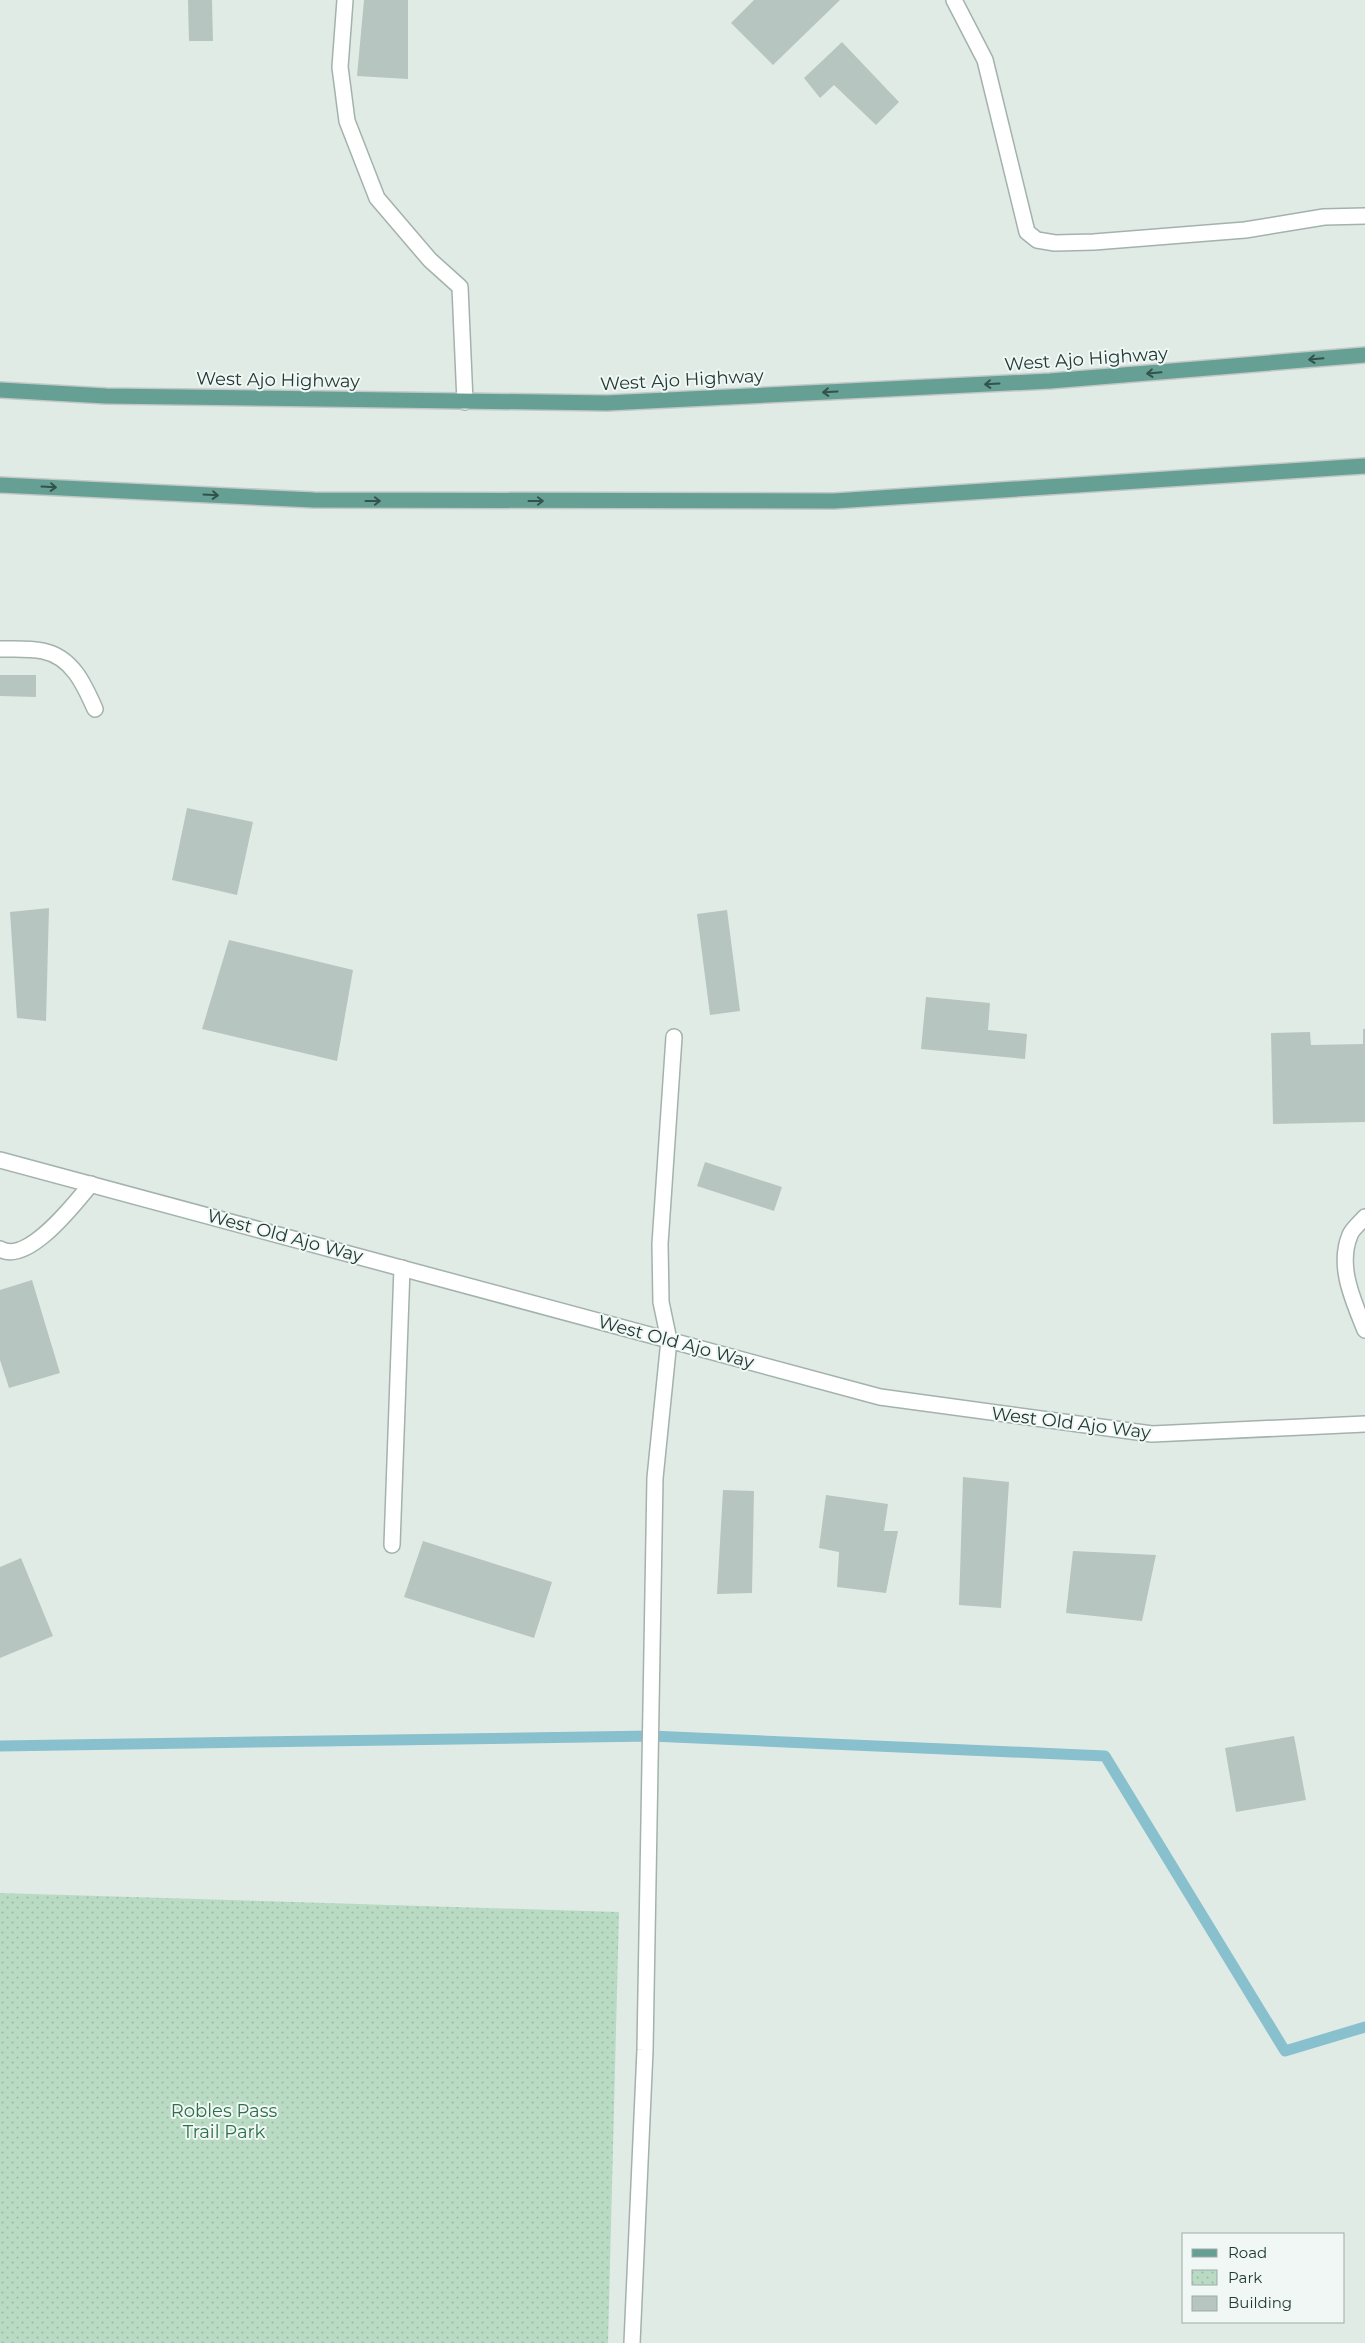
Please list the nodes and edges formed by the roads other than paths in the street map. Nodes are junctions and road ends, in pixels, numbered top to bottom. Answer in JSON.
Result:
{"nodes":[{"id":1,"x":345,"y":0,"type":"edge"},
{"id":2,"x":954,"y":0,"type":"edge"},
{"id":3,"x":1365,"y":216,"type":"edge"},
{"id":4,"x":1365,"y":355,"type":"edge"},
{"id":5,"x":0,"y":390,"type":"edge"},
{"id":6,"x":465,"y":402,"type":"junction"},
{"id":7,"x":1365,"y":466,"type":"edge"},
{"id":8,"x":0,"y":485,"type":"edge"},
{"id":9,"x":0,"y":649,"type":"edge"},
{"id":10,"x":95,"y":709,"type":"dead end"},
{"id":11,"x":674,"y":1037,"type":"dead end"},
{"id":12,"x":0,"y":1160,"type":"edge"},
{"id":13,"x":91,"y":1184,"type":"junction"},
{"id":14,"x":1365,"y":1218,"type":"edge"},
{"id":15,"x":0,"y":1250,"type":"edge"},
{"id":16,"x":402,"y":1268,"type":"junction"},
{"id":17,"x":1365,"y":1330,"type":"edge"},
{"id":18,"x":669,"y":1340,"type":"junction"},
{"id":19,"x":1365,"y":1424,"type":"edge"},
{"id":20,"x":392,"y":1545,"type":"dead end"},
{"id":21,"x":632,"y":2343,"type":"edge"}],
"edges":[{"from":1,"to":6,"type":"street"},
{"from":2,"to":3,"type":"street"},
{"from":4,"to":6,"type":"main road","name":"West Ajo Highway","one_way":true},
{"from":5,"to":6,"type":"main road","name":"West Ajo Highway"},
{"from":8,"to":7,"type":"main road","one_way":true},
{"from":9,"to":10,"type":"street"},
{"from":11,"to":18,"type":"street"},
{"from":12,"to":13,"type":"street","name":"West Old Ajo Way"},
{"from":13,"to":15,"type":"street"},
{"from":13,"to":16,"type":"street","name":"West Old Ajo Way"},
{"from":14,"to":17,"type":"street"},
{"from":16,"to":18,"type":"street","name":"West Old Ajo Way"},
{"from":16,"to":20,"type":"street"},
{"from":18,"to":19,"type":"street","name":"West Old Ajo Way"},
{"from":18,"to":21,"type":"street"}]}
